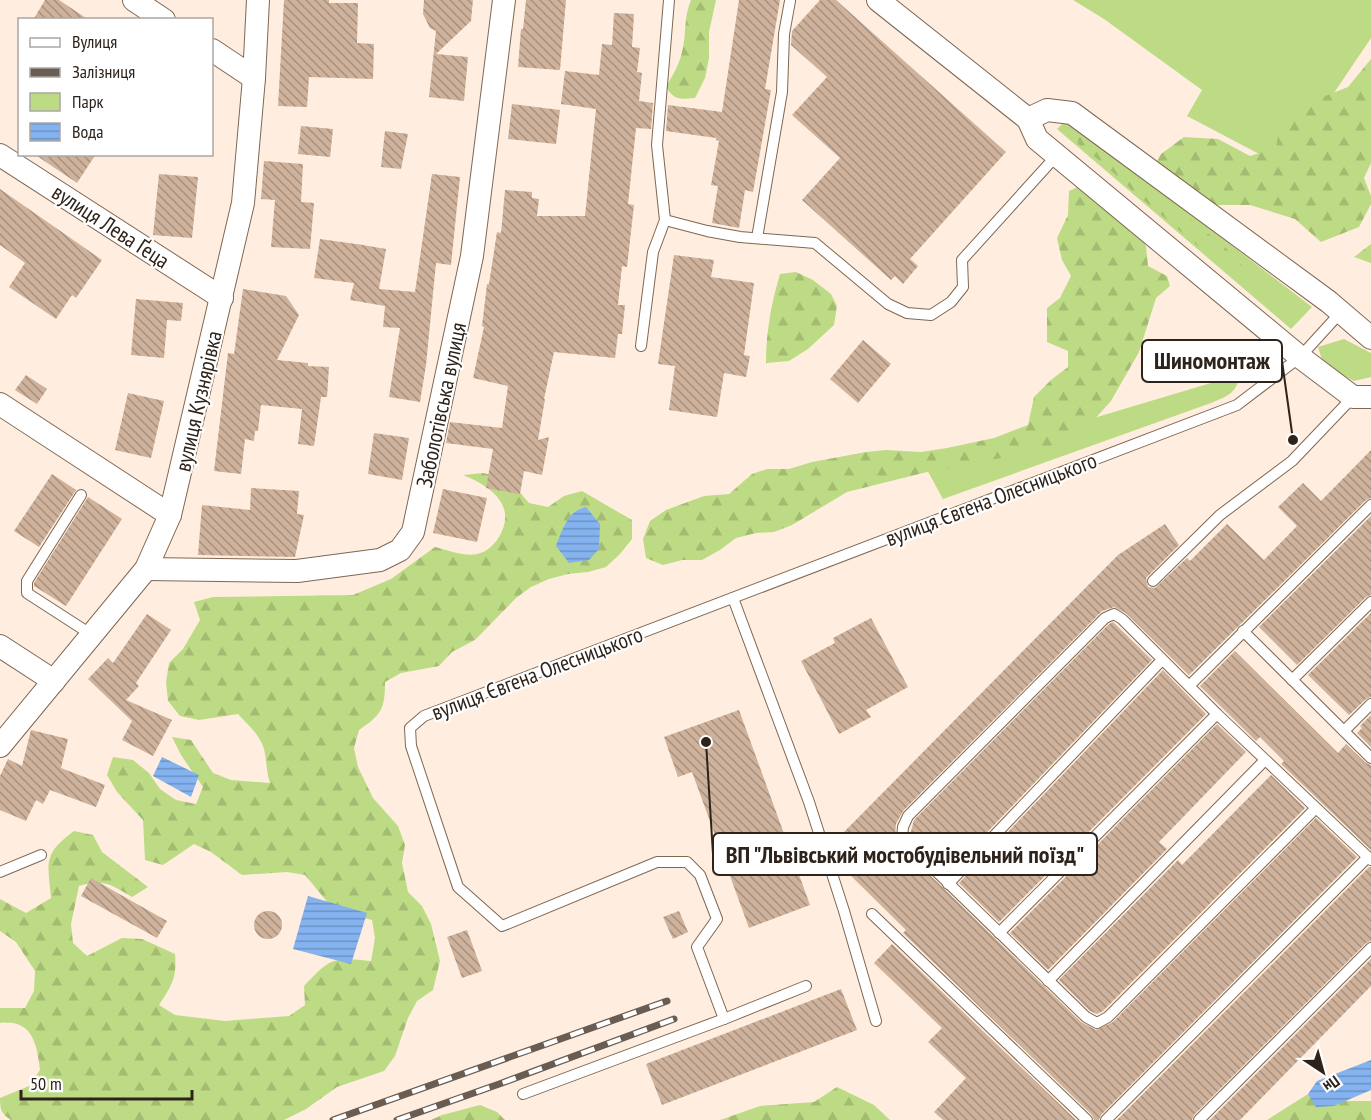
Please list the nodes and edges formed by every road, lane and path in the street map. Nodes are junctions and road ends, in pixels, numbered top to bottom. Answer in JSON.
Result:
{"nodes":[{"id":1,"x":134,"y":0,"type":"edge"},
{"id":2,"x":258,"y":0,"type":"edge"},
{"id":3,"x":504,"y":0,"type":"edge"},
{"id":4,"x":669,"y":0,"type":"edge"},
{"id":5,"x":878,"y":0,"type":"edge"},
{"id":6,"x":790,"y":2,"type":"dead end"},
{"id":7,"x":161,"y":18,"type":"edge"},
{"id":8,"x":213,"y":51,"type":"edge"},
{"id":9,"x":254,"y":78,"type":"junction"},
{"id":10,"x":1028,"y":119,"type":"junction"},
{"id":11,"x":0,"y":155,"type":"edge"},
{"id":12,"x":1057,"y":155,"type":"junction"},
{"id":13,"x":665,"y":220,"type":"junction"},
{"id":14,"x":757,"y":238,"type":"junction"},
{"id":15,"x":222,"y":298,"type":"junction"},
{"id":16,"x":1341,"y":312,"type":"junction"},
{"id":17,"x":1371,"y":338,"type":"edge"},
{"id":18,"x":641,"y":346,"type":"dead end"},
{"id":19,"x":1300,"y":357,"type":"junction"},
{"id":20,"x":1362,"y":397,"type":"edge"},
{"id":21,"x":0,"y":404,"type":"edge"},
{"id":22,"x":81,"y":495,"type":"dead end"},
{"id":23,"x":1371,"y":505,"type":"edge"},
{"id":24,"x":170,"y":515,"type":"junction"},
{"id":25,"x":146,"y":569,"type":"junction"},
{"id":26,"x":1153,"y":581,"type":"dead end"},
{"id":27,"x":733,"y":598,"type":"junction"},
{"id":28,"x":1371,"y":602,"type":"edge"},
{"id":29,"x":1243,"y":632,"type":"junction"},
{"id":30,"x":92,"y":635,"type":"junction"},
{"id":31,"x":0,"y":646,"type":"edge"},
{"id":32,"x":1162,"y":660,"type":"junction"},
{"id":33,"x":1292,"y":680,"type":"junction"},
{"id":34,"x":54,"y":681,"type":"junction"},
{"id":35,"x":1190,"y":685,"type":"junction"},
{"id":36,"x":1371,"y":704,"type":"edge"},
{"id":37,"x":1217,"y":714,"type":"junction"},
{"id":38,"x":1344,"y":731,"type":"junction"},
{"id":39,"x":0,"y":746,"type":"edge"},
{"id":40,"x":1371,"y":758,"type":"edge"},
{"id":41,"x":1265,"y":760,"type":"junction"},
{"id":42,"x":1316,"y":808,"type":"junction"},
{"id":43,"x":41,"y":855,"type":"dead end"},
{"id":44,"x":1369,"y":858,"type":"edge"},
{"id":45,"x":0,"y":872,"type":"edge"},
{"id":46,"x":948,"y":884,"type":"junction"},
{"id":47,"x":872,"y":914,"type":"dead end"},
{"id":48,"x":999,"y":933,"type":"junction"},
{"id":49,"x":1371,"y":948,"type":"edge"},
{"id":50,"x":1048,"y":981,"type":"junction"},
{"id":51,"x":806,"y":986,"type":"dead end"},
{"id":52,"x":724,"y":1019,"type":"junction"},
{"id":53,"x":876,"y":1021,"type":"dead end"},
{"id":54,"x":523,"y":1094,"type":"dead end"},
{"id":55,"x":1087,"y":1120,"type":"edge"},
{"id":56,"x":1106,"y":1120,"type":"edge"},
{"id":57,"x":1199,"y":1120,"type":"edge"}],
"edges":[{"from":1,"to":7,"type":"street"},
{"from":2,"to":9,"type":"street","name":"вулиця Кузнярівка"},
{"from":3,"to":25,"type":"street","name":"Заболотівська вулиця"},
{"from":4,"to":13,"type":"lane"},
{"from":5,"to":10,"type":"street"},
{"from":6,"to":14,"type":"lane"},
{"from":8,"to":9,"type":"street"},
{"from":9,"to":15,"type":"street","name":"вулиця Кузнярівка"},
{"from":10,"to":12,"type":"street"},
{"from":10,"to":16,"type":"street"},
{"from":11,"to":15,"type":"street","name":"вулиця Лева Ґеца"},
{"from":12,"to":14,"type":"lane"},
{"from":12,"to":19,"type":"street"},
{"from":13,"to":14,"type":"lane"},
{"from":13,"to":18,"type":"lane"},
{"from":15,"to":24,"type":"street","name":"вулиця Кузнярівка"},
{"from":16,"to":17,"type":"street"},
{"from":16,"to":19,"type":"lane","name":"вулиця Євгена Олесницького"},
{"from":19,"to":20,"type":"street"},
{"from":19,"to":27,"type":"lane","name":"вулиця Євгена Олесницького"},
{"from":20,"to":26,"type":"lane"},
{"from":21,"to":24,"type":"street"},
{"from":22,"to":30,"type":"lane"},
{"from":23,"to":29,"type":"lane"},
{"from":24,"to":25,"type":"street","name":"вулиця Кузнярівка"},
{"from":25,"to":30,"type":"street","name":"вулиця Кузнярівка"},
{"from":27,"to":52,"type":"lane","name":"вулиця Євгена Олесницького"},
{"from":27,"to":53,"type":"lane"},
{"from":28,"to":33,"type":"lane"},
{"from":29,"to":33,"type":"lane"},
{"from":29,"to":35,"type":"lane"},
{"from":30,"to":34,"type":"street","name":"вулиця Кузнярівка"},
{"from":31,"to":34,"type":"street"},
{"from":32,"to":35,"type":"lane"},
{"from":32,"to":46,"type":"lane"},
{"from":32,"to":46,"type":"lane"},
{"from":33,"to":38,"type":"lane"},
{"from":34,"to":39,"type":"street","name":"вулиця Кузнярівка"},
{"from":35,"to":37,"type":"lane"},
{"from":36,"to":38,"type":"lane"},
{"from":37,"to":41,"type":"lane"},
{"from":37,"to":48,"type":"lane"},
{"from":38,"to":40,"type":"lane"},
{"from":41,"to":42,"type":"lane"},
{"from":41,"to":50,"type":"lane"},
{"from":42,"to":44,"type":"lane"},
{"from":42,"to":50,"type":"lane"},
{"from":43,"to":45,"type":"lane"},
{"from":44,"to":56,"type":"lane"},
{"from":46,"to":48,"type":"lane"},
{"from":47,"to":55,"type":"lane"},
{"from":48,"to":50,"type":"lane"},
{"from":49,"to":57,"type":"lane"},
{"from":51,"to":52,"type":"lane"},
{"from":52,"to":54,"type":"lane"}]}
